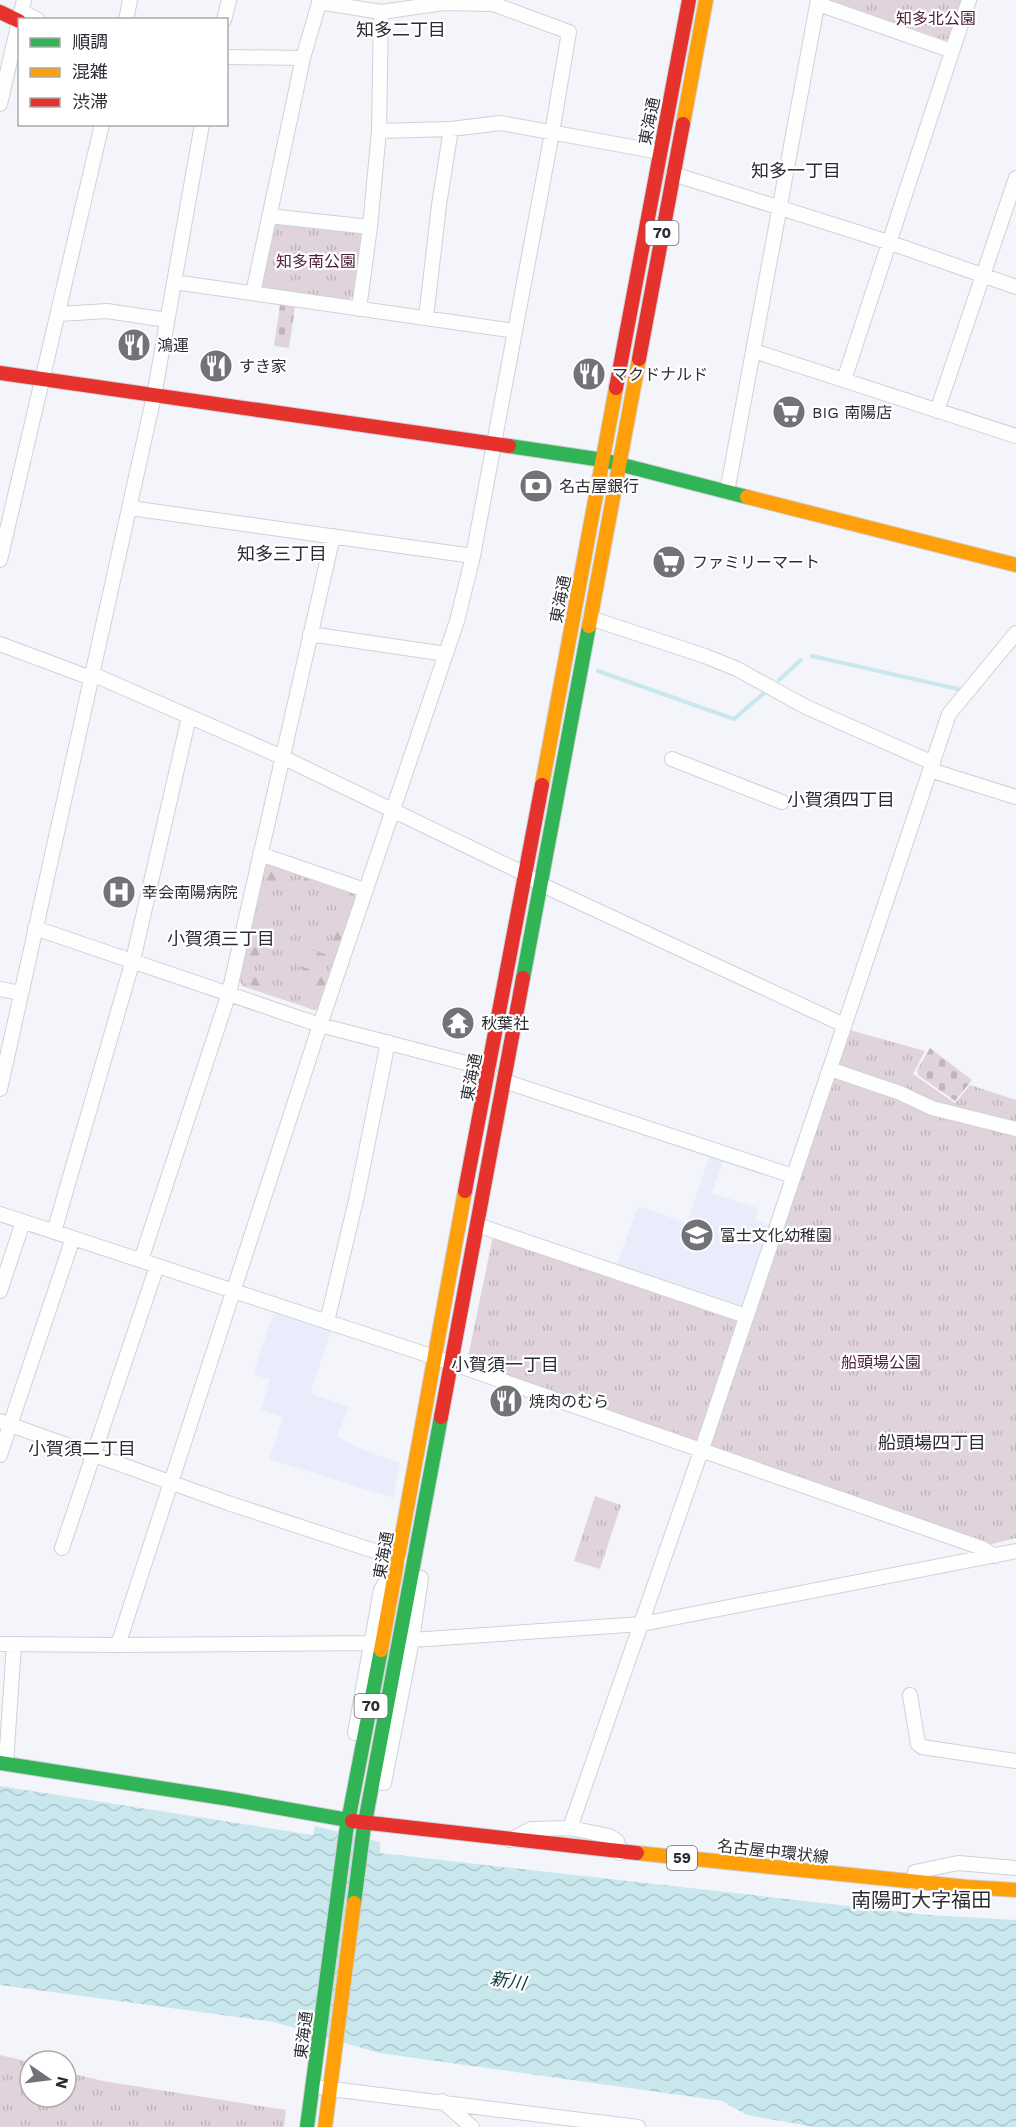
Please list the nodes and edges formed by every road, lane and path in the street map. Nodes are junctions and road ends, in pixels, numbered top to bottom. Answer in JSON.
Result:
{"nodes":[{"id":1,"x":130,"y":0,"type":"edge"},
{"id":2,"x":229,"y":0,"type":"edge"},
{"id":3,"x":689,"y":0,"type":"edge"},
{"id":4,"x":705,"y":0,"type":"edge"},
{"id":5,"x":969,"y":0,"type":"edge"},
{"id":6,"x":319,"y":1,"type":"edge"},
{"id":7,"x":444,"y":2,"type":"edge"},
{"id":8,"x":818,"y":2,"type":"edge"},
{"id":9,"x":21,"y":10,"type":"edge"},
{"id":10,"x":0,"y":12,"type":"edge"},
{"id":11,"x":381,"y":12,"type":"junction"},
{"id":12,"x":35,"y":18,"type":"edge"},
{"id":13,"x":126,"y":18,"type":"edge"},
{"id":14,"x":224,"y":18,"type":"edge"},
{"id":15,"x":18,"y":23,"type":"edge"},
{"id":16,"x":952,"y":51,"type":"junction"},
{"id":17,"x":228,"y":57,"type":"edge"},
{"id":18,"x":303,"y":58,"type":"junction"},
{"id":19,"x":0,"y":104,"type":"edge"},
{"id":20,"x":102,"y":126,"type":"edge"},
{"id":21,"x":202,"y":126,"type":"edge"},
{"id":22,"x":451,"y":129,"type":"junction"},
{"id":23,"x":379,"y":131,"type":"junction"},
{"id":24,"x":552,"y":134,"type":"junction"},
{"id":25,"x":660,"y":152,"type":"junction"},
{"id":26,"x":673,"y":174,"type":"junction"},
{"id":27,"x":1016,"y":178,"type":"edge"},
{"id":28,"x":780,"y":208,"type":"junction"},
{"id":29,"x":269,"y":216,"type":"junction"},
{"id":30,"x":370,"y":227,"type":"junction"},
{"id":31,"x":888,"y":242,"type":"junction"},
{"id":32,"x":983,"y":276,"type":"junction"},
{"id":33,"x":174,"y":282,"type":"junction"},
{"id":34,"x":1016,"y":287,"type":"edge"},
{"id":35,"x":253,"y":293,"type":"junction"},
{"id":36,"x":359,"y":309,"type":"junction"},
{"id":37,"x":58,"y":315,"type":"junction"},
{"id":38,"x":426,"y":318,"type":"junction"},
{"id":39,"x":167,"y":320,"type":"junction"},
{"id":40,"x":515,"y":331,"type":"junction"},
{"id":41,"x":754,"y":351,"type":"junction"},
{"id":42,"x":0,"y":373,"type":"edge"},
{"id":43,"x":44,"y":380,"type":"junction"},
{"id":44,"x":844,"y":380,"type":"junction"},
{"id":45,"x":154,"y":396,"type":"junction"},
{"id":46,"x":937,"y":411,"type":"junction"},
{"id":47,"x":1016,"y":436,"type":"edge"},
{"id":48,"x":494,"y":444,"type":"junction"},
{"id":49,"x":603,"y":460,"type":"junction"},
{"id":50,"x":618,"y":465,"type":"junction"},
{"id":51,"x":727,"y":492,"type":"junction"},
{"id":52,"x":130,"y":508,"type":"junction"},
{"id":53,"x":333,"y":536,"type":"junction"},
{"id":54,"x":473,"y":556,"type":"junction"},
{"id":55,"x":0,"y":560,"type":"edge"},
{"id":56,"x":1016,"y":565,"type":"edge"},
{"id":57,"x":590,"y":618,"type":"junction"},
{"id":58,"x":1016,"y":633,"type":"edge"},
{"id":59,"x":310,"y":634,"type":"junction"},
{"id":60,"x":0,"y":644,"type":"edge"},
{"id":61,"x":446,"y":654,"type":"junction"},
{"id":62,"x":92,"y":676,"type":"junction"},
{"id":63,"x":189,"y":717,"type":"junction"},
{"id":64,"x":282,"y":757,"type":"junction"},
{"id":65,"x":672,"y":759,"type":"dead end"},
{"id":66,"x":932,"y":766,"type":"junction"},
{"id":67,"x":1016,"y":797,"type":"edge"},
{"id":68,"x":782,"y":802,"type":"dead end"},
{"id":69,"x":392,"y":811,"type":"junction"},
{"id":70,"x":260,"y":855,"type":"junction"},
{"id":71,"x":525,"y":874,"type":"junction"},
{"id":72,"x":540,"y":884,"type":"junction"},
{"id":73,"x":365,"y":890,"type":"junction"},
{"id":74,"x":35,"y":928,"type":"junction"},
{"id":75,"x":133,"y":960,"type":"junction"},
{"id":76,"x":0,"y":989,"type":"edge"},
{"id":77,"x":21,"y":993,"type":"junction"},
{"id":78,"x":229,"y":993,"type":"junction"},
{"id":79,"x":320,"y":1025,"type":"junction"},
{"id":80,"x":844,"y":1025,"type":"junction"},
{"id":81,"x":388,"y":1042,"type":"junction"},
{"id":82,"x":489,"y":1069,"type":"junction"},
{"id":83,"x":830,"y":1069,"type":"junction"},
{"id":84,"x":504,"y":1081,"type":"junction"},
{"id":85,"x":0,"y":1089,"type":"edge"},
{"id":86,"x":1016,"y":1129,"type":"edge"},
{"id":87,"x":793,"y":1176,"type":"junction"},
{"id":88,"x":0,"y":1214,"type":"edge"},
{"id":89,"x":23,"y":1222,"type":"junction"},
{"id":90,"x":477,"y":1225,"type":"junction"},
{"id":91,"x":54,"y":1232,"type":"junction"},
{"id":92,"x":73,"y":1238,"type":"junction"},
{"id":93,"x":141,"y":1260,"type":"junction"},
{"id":94,"x":157,"y":1266,"type":"junction"},
{"id":95,"x":0,"y":1291,"type":"edge"},
{"id":96,"x":233,"y":1291,"type":"junction"},
{"id":97,"x":746,"y":1316,"type":"junction"},
{"id":98,"x":327,"y":1322,"type":"junction"},
{"id":99,"x":434,"y":1357,"type":"junction"},
{"id":100,"x":451,"y":1364,"type":"junction"},
{"id":101,"x":5,"y":1423,"type":"edge"},
{"id":102,"x":701,"y":1451,"type":"junction"},
{"id":103,"x":0,"y":1455,"type":"edge"},
{"id":104,"x":93,"y":1455,"type":"junction"},
{"id":105,"x":171,"y":1483,"type":"junction"},
{"id":106,"x":423,"y":1514,"type":"junction"},
{"id":107,"x":62,"y":1548,"type":"dead end"},
{"id":108,"x":1016,"y":1551,"type":"edge"},
{"id":109,"x":995,"y":1556,"type":"junction"},
{"id":110,"x":399,"y":1559,"type":"junction"},
{"id":111,"x":642,"y":1624,"type":"junction"},
{"id":112,"x":411,"y":1640,"type":"junction"},
{"id":113,"x":370,"y":1643,"type":"junction"},
{"id":114,"x":7,"y":1644,"type":"edge"},
{"id":115,"x":118,"y":1645,"type":"junction"},
{"id":116,"x":910,"y":1695,"type":"dead end"},
{"id":117,"x":1016,"y":1761,"type":"edge"},
{"id":118,"x":3,"y":1763,"type":"edge"},
{"id":119,"x":350,"y":1777,"type":"dead end"},
{"id":120,"x":382,"y":1782,"type":"dead end"},
{"id":121,"x":347,"y":1826,"type":"junction"},
{"id":122,"x":364,"y":1828,"type":"junction"},
{"id":123,"x":570,"y":1828,"type":"junction"},
{"id":124,"x":508,"y":1840,"type":"junction"},
{"id":125,"x":621,"y":1853,"type":"junction"},
{"id":126,"x":1016,"y":1868,"type":"edge"},
{"id":127,"x":913,"y":1882,"type":"junction"},
{"id":128,"x":1016,"y":1890,"type":"edge"},
{"id":129,"x":330,"y":2088,"type":"junction"},
{"id":130,"x":312,"y":2093,"type":"junction"},
{"id":131,"x":442,"y":2101,"type":"junction"},
{"id":132,"x":307,"y":2127,"type":"edge"},
{"id":133,"x":324,"y":2127,"type":"edge"},
{"id":134,"x":472,"y":2127,"type":"edge"},
{"id":135,"x":638,"y":2127,"type":"edge"}],
"edges":[{"from":1,"to":13,"type":"street"},
{"from":2,"to":14,"type":"street"},
{"from":3,"to":25,"type":"main road","name":"東海通","number":"70"},
{"from":4,"to":26,"type":"main road","name":"東海通","number":"70"},
{"from":5,"to":16,"type":"street"},
{"from":6,"to":11,"type":"street"},
{"from":6,"to":18,"type":"street"},
{"from":7,"to":11,"type":"street"},
{"from":7,"to":24,"type":"street"},
{"from":8,"to":16,"type":"street"},
{"from":8,"to":28,"type":"street"},
{"from":9,"to":10,"type":"main road"},
{"from":9,"to":12,"type":"street"},
{"from":11,"to":23,"type":"street"},
{"from":15,"to":19,"type":"street"},
{"from":16,"to":31,"type":"street"},
{"from":17,"to":18,"type":"street"},
{"from":18,"to":29,"type":"street"},
{"from":20,"to":37,"type":"street"},
{"from":21,"to":33,"type":"street"},
{"from":22,"to":23,"type":"street"},
{"from":22,"to":24,"type":"street"},
{"from":22,"to":38,"type":"street"},
{"from":23,"to":30,"type":"street"},
{"from":24,"to":25,"type":"street"},
{"from":24,"to":40,"type":"street"},
{"from":25,"to":49,"type":"main road","name":"東海通","number":"70"},
{"from":26,"to":28,"type":"street"},
{"from":26,"to":50,"type":"main road","name":"東海通","number":"70"},
{"from":27,"to":32,"type":"street"},
{"from":28,"to":31,"type":"street"},
{"from":28,"to":41,"type":"street"},
{"from":29,"to":30,"type":"street"},
{"from":29,"to":35,"type":"street"},
{"from":30,"to":36,"type":"street"},
{"from":31,"to":32,"type":"street"},
{"from":31,"to":44,"type":"street"},
{"from":32,"to":34,"type":"street"},
{"from":32,"to":46,"type":"street"},
{"from":33,"to":35,"type":"street"},
{"from":33,"to":39,"type":"street"},
{"from":35,"to":36,"type":"street"},
{"from":36,"to":38,"type":"street"},
{"from":37,"to":39,"type":"street"},
{"from":37,"to":43,"type":"street"},
{"from":38,"to":40,"type":"street"},
{"from":39,"to":45,"type":"street"},
{"from":40,"to":48,"type":"street"},
{"from":41,"to":44,"type":"street"},
{"from":41,"to":51,"type":"street"},
{"from":42,"to":43,"type":"main road"},
{"from":43,"to":45,"type":"main road"},
{"from":43,"to":55,"type":"street"},
{"from":44,"to":46,"type":"street"},
{"from":45,"to":48,"type":"main road"},
{"from":45,"to":52,"type":"street"},
{"from":46,"to":47,"type":"street"},
{"from":48,"to":49,"type":"main road"},
{"from":48,"to":54,"type":"street"},
{"from":49,"to":50,"type":"main road"},
{"from":49,"to":71,"type":"main road","name":"東海通","number":"70"},
{"from":50,"to":51,"type":"main road"},
{"from":50,"to":57,"type":"main road","name":"東海通","number":"70"},
{"from":51,"to":56,"type":"main road"},
{"from":52,"to":53,"type":"street"},
{"from":52,"to":62,"type":"street"},
{"from":53,"to":54,"type":"street"},
{"from":53,"to":59,"type":"street"},
{"from":54,"to":61,"type":"street"},
{"from":57,"to":66,"type":"street"},
{"from":57,"to":72,"type":"main road","name":"東海通","number":"70"},
{"from":58,"to":66,"type":"street"},
{"from":59,"to":61,"type":"street"},
{"from":59,"to":64,"type":"street"},
{"from":60,"to":62,"type":"street"},
{"from":61,"to":69,"type":"street"},
{"from":62,"to":63,"type":"street"},
{"from":62,"to":74,"type":"street"},
{"from":63,"to":64,"type":"street"},
{"from":63,"to":75,"type":"street"},
{"from":64,"to":69,"type":"street"},
{"from":64,"to":70,"type":"street"},
{"from":65,"to":68,"type":"street"},
{"from":66,"to":67,"type":"street"},
{"from":66,"to":80,"type":"street"},
{"from":69,"to":71,"type":"street"},
{"from":69,"to":73,"type":"street"},
{"from":70,"to":73,"type":"street"},
{"from":70,"to":78,"type":"street"},
{"from":71,"to":72,"type":"street"},
{"from":71,"to":82,"type":"main road","name":"東海通","number":"70"},
{"from":72,"to":80,"type":"street"},
{"from":72,"to":84,"type":"main road","name":"東海通","number":"70"},
{"from":73,"to":79,"type":"street"},
{"from":74,"to":75,"type":"street"},
{"from":74,"to":77,"type":"street"},
{"from":75,"to":78,"type":"street"},
{"from":75,"to":91,"type":"street"},
{"from":76,"to":77,"type":"street"},
{"from":77,"to":85,"type":"street"},
{"from":78,"to":79,"type":"street"},
{"from":78,"to":93,"type":"street"},
{"from":79,"to":81,"type":"street"},
{"from":79,"to":96,"type":"street"},
{"from":80,"to":83,"type":"street"},
{"from":81,"to":82,"type":"street"},
{"from":81,"to":98,"type":"street"},
{"from":82,"to":99,"type":"main road","name":"東海通","number":"70"},
{"from":83,"to":86,"type":"street"},
{"from":83,"to":87,"type":"street"},
{"from":84,"to":87,"type":"street"},
{"from":84,"to":90,"type":"main road","name":"東海通","number":"70"},
{"from":87,"to":97,"type":"street"},
{"from":88,"to":89,"type":"street"},
{"from":89,"to":91,"type":"street"},
{"from":89,"to":95,"type":"street"},
{"from":90,"to":97,"type":"street"},
{"from":90,"to":100,"type":"main road","name":"東海通","number":"70"},
{"from":91,"to":92,"type":"street"},
{"from":92,"to":93,"type":"street"},
{"from":92,"to":101,"type":"street"},
{"from":93,"to":94,"type":"street"},
{"from":94,"to":96,"type":"street"},
{"from":94,"to":104,"type":"street"},
{"from":96,"to":98,"type":"street"},
{"from":96,"to":105,"type":"street"},
{"from":97,"to":102,"type":"street"},
{"from":98,"to":99,"type":"street"},
{"from":99,"to":100,"type":"street"},
{"from":99,"to":110,"type":"main road","name":"東海通","number":"70"},
{"from":100,"to":102,"type":"street"},
{"from":100,"to":106,"type":"main road","name":"東海通","number":"70"},
{"from":101,"to":103,"type":"street"},
{"from":101,"to":104,"type":"street"},
{"from":102,"to":109,"type":"street"},
{"from":102,"to":111,"type":"street"},
{"from":104,"to":105,"type":"street"},
{"from":104,"to":107,"type":"street"},
{"from":105,"to":110,"type":"street"},
{"from":105,"to":115,"type":"street"},
{"from":106,"to":112,"type":"street"},
{"from":106,"to":122,"type":"main road","name":"東海通","number":"70"},
{"from":108,"to":109,"type":"street"},
{"from":109,"to":111,"type":"street"},
{"from":110,"to":113,"type":"street"},
{"from":110,"to":121,"type":"main road","name":"東海通","number":"70"},
{"from":111,"to":112,"type":"street"},
{"from":111,"to":123,"type":"street"},
{"from":112,"to":120,"type":"street"},
{"from":113,"to":115,"type":"street"},
{"from":113,"to":119,"type":"street"},
{"from":114,"to":115,"type":"street"},
{"from":114,"to":118,"type":"street"},
{"from":116,"to":117,"type":"street"},
{"from":118,"to":121,"type":"main road","name":"名古屋中環状線"},
{"from":121,"to":122,"type":"main road","name":"名古屋中環状線","number":"59"},
{"from":121,"to":130,"type":"main road","name":"東海通"},
{"from":122,"to":124,"type":"main road","name":"名古屋中環状線","number":"59"},
{"from":122,"to":129,"type":"main road","name":"東海通"},
{"from":123,"to":124,"type":"street"},
{"from":123,"to":125,"type":"street"},
{"from":124,"to":125,"type":"main road","name":"名古屋中環状線","number":"59"},
{"from":125,"to":127,"type":"main road","name":"名古屋中環状線","number":"59"},
{"from":126,"to":127,"type":"street"},
{"from":127,"to":128,"type":"main road","name":"名古屋中環状線","number":"59"},
{"from":129,"to":130,"type":"street"},
{"from":129,"to":131,"type":"street"},
{"from":129,"to":133,"type":"main road","name":"東海通"},
{"from":130,"to":132,"type":"main road","name":"東海通"},
{"from":131,"to":134,"type":"street"},
{"from":131,"to":135,"type":"street"}]}
